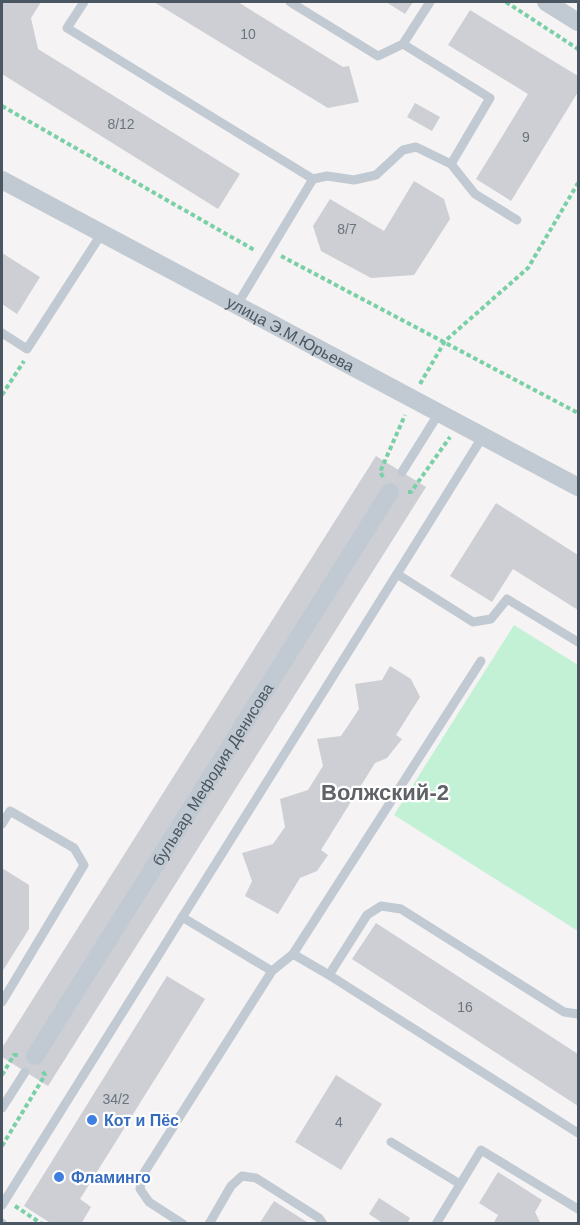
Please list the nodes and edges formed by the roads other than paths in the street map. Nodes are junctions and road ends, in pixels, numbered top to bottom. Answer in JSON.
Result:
{"nodes":[{"id":1,"x":84,"y":2,"type":"edge"},
{"id":2,"x":290,"y":2,"type":"edge"},
{"id":3,"x":430,"y":2,"type":"edge"},
{"id":4,"x":546,"y":2,"type":"edge"},
{"id":5,"x":579,"y":22,"type":"edge"},
{"id":6,"x":403,"y":44,"type":"junction"},
{"id":7,"x":451,"y":164,"type":"junction"},
{"id":8,"x":313,"y":179,"type":"junction"},
{"id":9,"x":2,"y":180,"type":"edge"},
{"id":10,"x":517,"y":220,"type":"dead end"},
{"id":11,"x":102,"y":233,"type":"junction"},
{"id":12,"x":237,"y":305,"type":"junction"},
{"id":13,"x":2,"y":333,"type":"edge"},
{"id":14,"x":440,"y":413,"type":"junction"},
{"id":15,"x":483,"y":436,"type":"junction"},
{"id":16,"x":402,"y":472,"type":"dead end"},
{"id":17,"x":579,"y":487,"type":"edge"},
{"id":18,"x":390,"y":492,"type":"dead end"},
{"id":19,"x":397,"y":574,"type":"junction"},
{"id":20,"x":579,"y":642,"type":"edge"},
{"id":21,"x":481,"y":661,"type":"dead end"},
{"id":22,"x":2,"y":824,"type":"edge"},
{"id":23,"x":182,"y":917,"type":"junction"},
{"id":24,"x":293,"y":954,"type":"junction"},
{"id":25,"x":272,"y":971,"type":"junction"},
{"id":26,"x":329,"y":975,"type":"junction"},
{"id":27,"x":2,"y":1002,"type":"edge"},
{"id":28,"x":579,"y":1014,"type":"edge"},
{"id":29,"x":35,"y":1056,"type":"dead end"},
{"id":30,"x":25,"y":1072,"type":"dead end"},
{"id":31,"x":2,"y":1108,"type":"edge"},
{"id":32,"x":579,"y":1133,"type":"edge"},
{"id":33,"x":391,"y":1142,"type":"dead end"},
{"id":34,"x":460,"y":1184,"type":"junction"},
{"id":35,"x":3,"y":1202,"type":"edge"},
{"id":36,"x":579,"y":1209,"type":"edge"},
{"id":37,"x":183,"y":1224,"type":"edge"},
{"id":38,"x":208,"y":1224,"type":"edge"},
{"id":39,"x":323,"y":1224,"type":"edge"},
{"id":40,"x":436,"y":1224,"type":"edge"}],
"edges":[{"from":1,"to":8,"type":"lane"},
{"from":2,"to":6,"type":"lane"},
{"from":3,"to":6,"type":"lane"},
{"from":4,"to":5,"type":"street"},
{"from":6,"to":7,"type":"lane"},
{"from":7,"to":8,"type":"lane"},
{"from":7,"to":10,"type":"lane"},
{"from":8,"to":12,"type":"lane"},
{"from":9,"to":11,"type":"street","name":"улица Э.М.Юрьева"},
{"from":11,"to":12,"type":"street","name":"улица Э.М.Юрьева"},
{"from":11,"to":13,"type":"lane"},
{"from":12,"to":14,"type":"street","name":"улица Э.М.Юрьева"},
{"from":14,"to":15,"type":"street","name":"улица Э.М.Юрьева"},
{"from":14,"to":16,"type":"lane"},
{"from":15,"to":17,"type":"street","name":"улица Э.М.Юрьева"},
{"from":15,"to":19,"type":"lane"},
{"from":18,"to":29,"type":"street","name":"бульвар Мефодия Денисова"},
{"from":19,"to":20,"type":"lane"},
{"from":19,"to":23,"type":"lane"},
{"from":21,"to":24,"type":"lane"},
{"from":22,"to":27,"type":"lane"},
{"from":23,"to":25,"type":"lane"},
{"from":23,"to":35,"type":"lane"},
{"from":24,"to":25,"type":"lane"},
{"from":24,"to":26,"type":"lane"},
{"from":25,"to":37,"type":"lane"},
{"from":26,"to":28,"type":"lane"},
{"from":26,"to":32,"type":"lane"},
{"from":30,"to":31,"type":"lane"},
{"from":33,"to":34,"type":"lane"},
{"from":34,"to":36,"type":"lane"},
{"from":34,"to":40,"type":"lane"},
{"from":38,"to":39,"type":"lane"}]}
